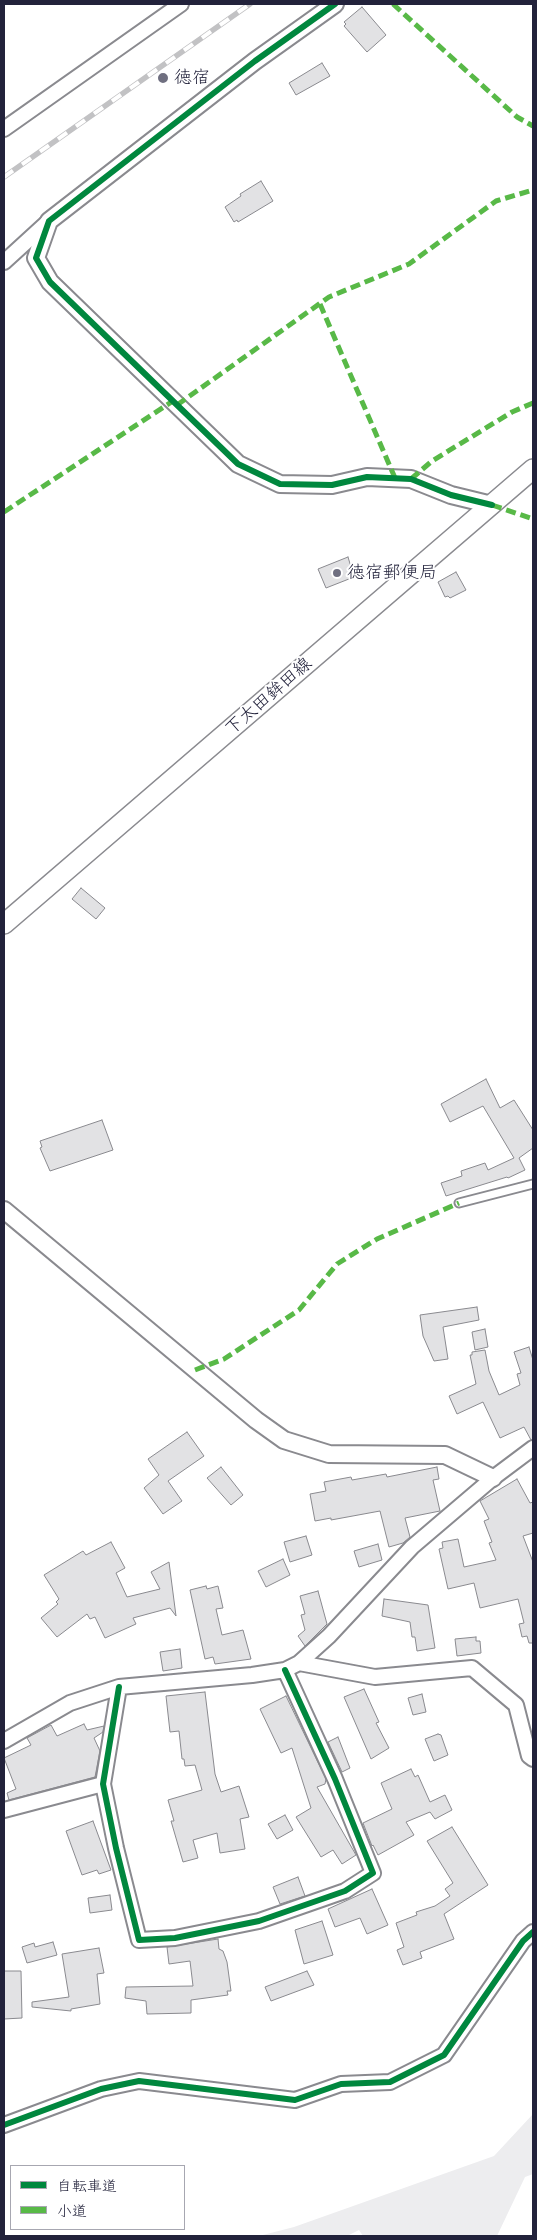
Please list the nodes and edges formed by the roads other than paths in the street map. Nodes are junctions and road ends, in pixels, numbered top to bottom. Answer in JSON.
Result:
{"nodes":[{"id":1,"x":181,"y":4,"type":"edge"},
{"id":2,"x":335,"y":4,"type":"edge"},
{"id":3,"x":4,"y":128,"type":"edge"},
{"id":4,"x":49,"y":221,"type":"junction"},
{"id":5,"x":4,"y":262,"type":"edge"},
{"id":6,"x":533,"y":469,"type":"edge"},
{"id":7,"x":492,"y":504,"type":"junction"},
{"id":8,"x":4,"y":924,"type":"edge"},
{"id":9,"x":533,"y":1184,"type":"edge"},
{"id":10,"x":459,"y":1203,"type":"dead end"},
{"id":11,"x":4,"y":1210,"type":"edge"},
{"id":12,"x":533,"y":1448,"type":"edge"},
{"id":13,"x":493,"y":1478,"type":"junction"},
{"id":14,"x":299,"y":1663,"type":"junction"},
{"id":15,"x":286,"y":1670,"type":"junction"},
{"id":16,"x":120,"y":1687,"type":"junction"},
{"id":17,"x":4,"y":1741,"type":"edge"},
{"id":18,"x":533,"y":1759,"type":"edge"},
{"id":19,"x":103,"y":1784,"type":"junction"},
{"id":20,"x":4,"y":1810,"type":"edge"},
{"id":21,"x":533,"y":1932,"type":"edge"},
{"id":22,"x":4,"y":2125,"type":"edge"}],
"edges":[{"from":1,"to":3,"type":"street"},
{"from":2,"to":4,"type":"street"},
{"from":4,"to":5,"type":"street"},
{"from":4,"to":7,"type":"street"},
{"from":6,"to":7,"type":"main road","name":"下太田鉾田線"},
{"from":7,"to":8,"type":"main road","name":"下太田鉾田線"},
{"from":9,"to":10,"type":"lane"},
{"from":11,"to":13,"type":"street"},
{"from":12,"to":13,"type":"street"},
{"from":13,"to":14,"type":"street"},
{"from":14,"to":15,"type":"street"},
{"from":14,"to":18,"type":"street"},
{"from":15,"to":16,"type":"street"},
{"from":15,"to":19,"type":"street"},
{"from":16,"to":17,"type":"street"},
{"from":16,"to":19,"type":"street"},
{"from":19,"to":20,"type":"street"},
{"from":21,"to":22,"type":"street"}]}
